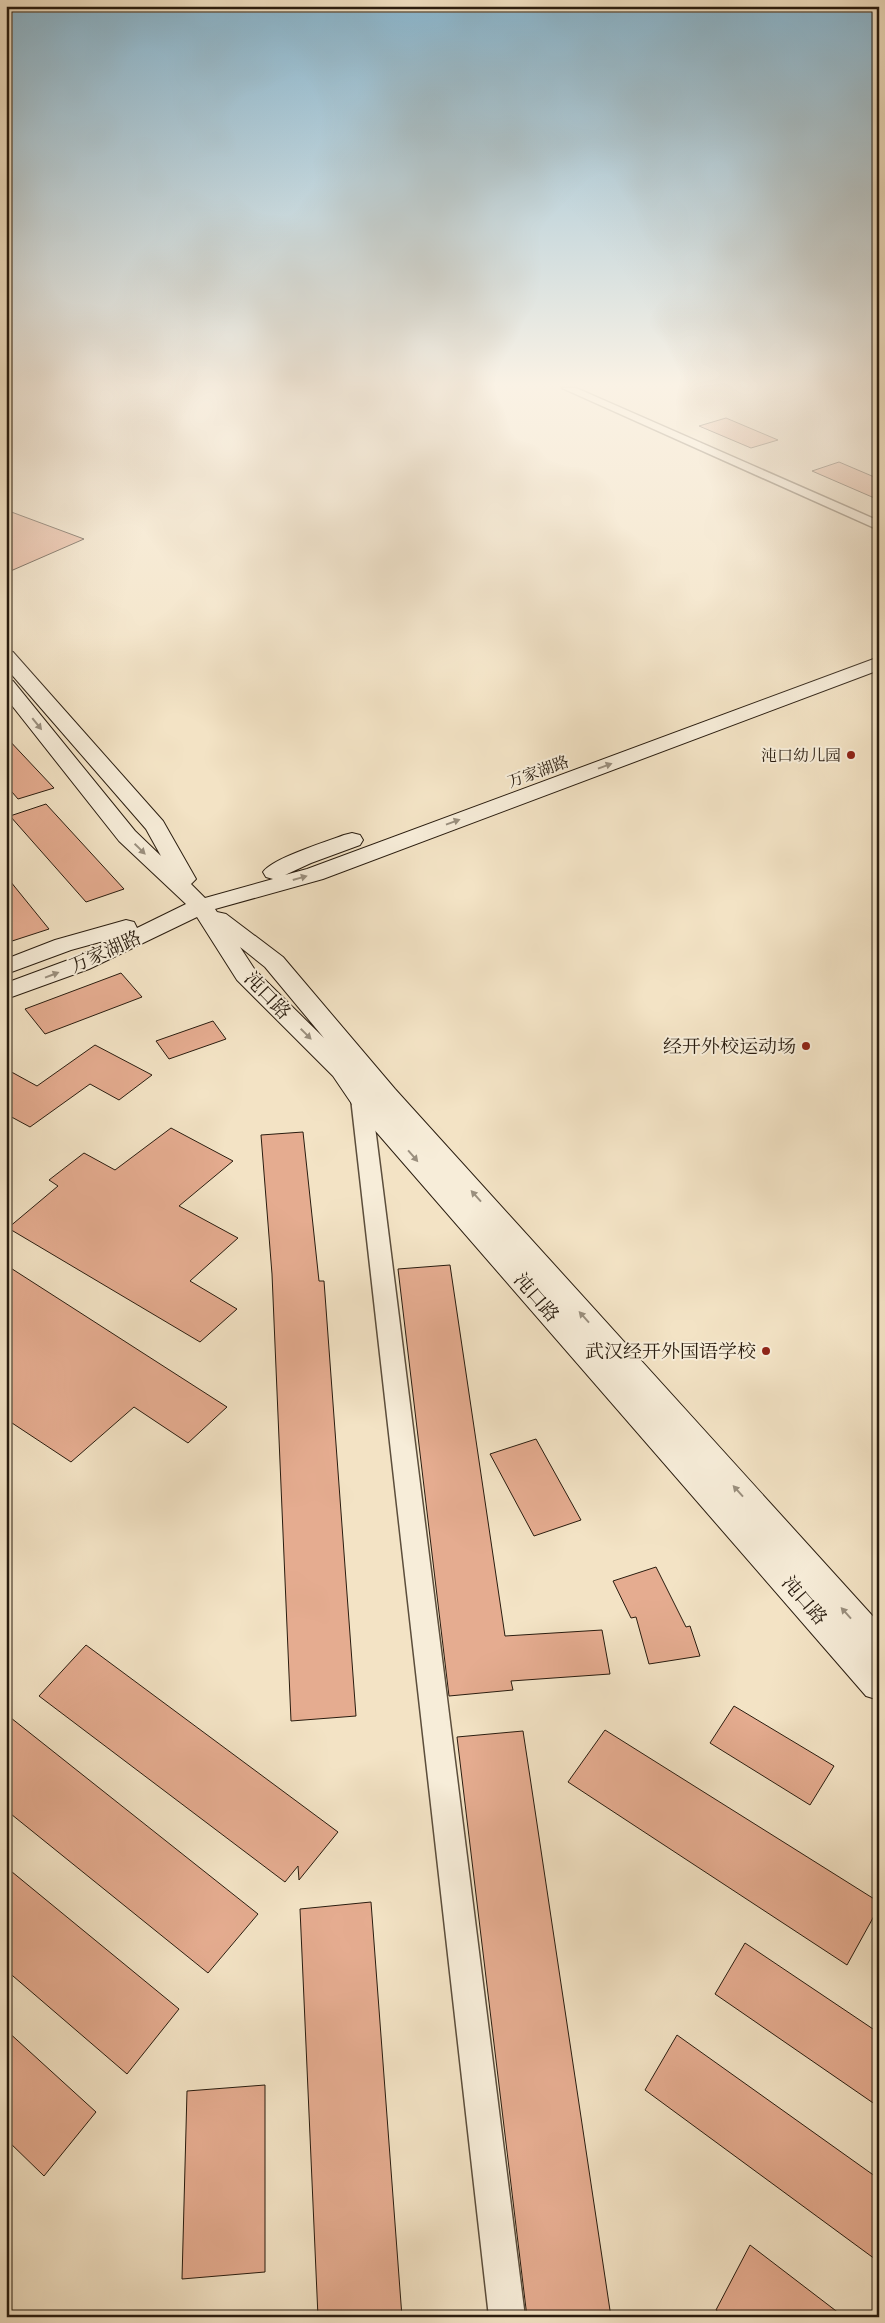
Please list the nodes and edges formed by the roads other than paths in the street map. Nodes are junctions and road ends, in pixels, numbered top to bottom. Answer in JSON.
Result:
{"nodes":[{"id":1,"x":812,"y":496,"type":"edge"},
{"id":2,"x":879,"y":526,"type":"edge"},
{"id":3,"x":879,"y":646,"type":"edge"},
{"id":4,"x":6,"y":656,"type":"edge"},
{"id":5,"x":879,"y":664,"type":"edge"},
{"id":6,"x":6,"y":686,"type":"edge"},
{"id":7,"x":201,"y":906,"type":"junction"},
{"id":8,"x":6,"y":967,"type":"edge"},
{"id":9,"x":6,"y":992,"type":"edge"},
{"id":10,"x":374,"y":1096,"type":"junction"},
{"id":11,"x":879,"y":1649,"type":"edge"},
{"id":12,"x":879,"y":1684,"type":"edge"},
{"id":13,"x":507,"y":2317,"type":"edge"}],
"edges":[{"from":1,"to":2,"type":"street"},
{"from":3,"to":7,"type":"main road","name":"万家湖路"},
{"from":4,"to":7,"type":"main road","name":"沌口路"},
{"from":7,"to":5,"type":"main road","name":"万家湖路","one_way":true},
{"from":6,"to":7,"type":"main road","name":"沌口路","one_way":true},
{"from":7,"to":8,"type":"main road","name":"万家湖路"},
{"from":9,"to":7,"type":"main road","name":"万家湖路","one_way":true},
{"from":7,"to":10,"type":"main road","name":"沌口路"},
{"from":11,"to":10,"type":"main road","name":"沌口路","one_way":true},
{"from":10,"to":12,"type":"main road","name":"沌口路","one_way":true},
{"from":10,"to":13,"type":"street"}]}
